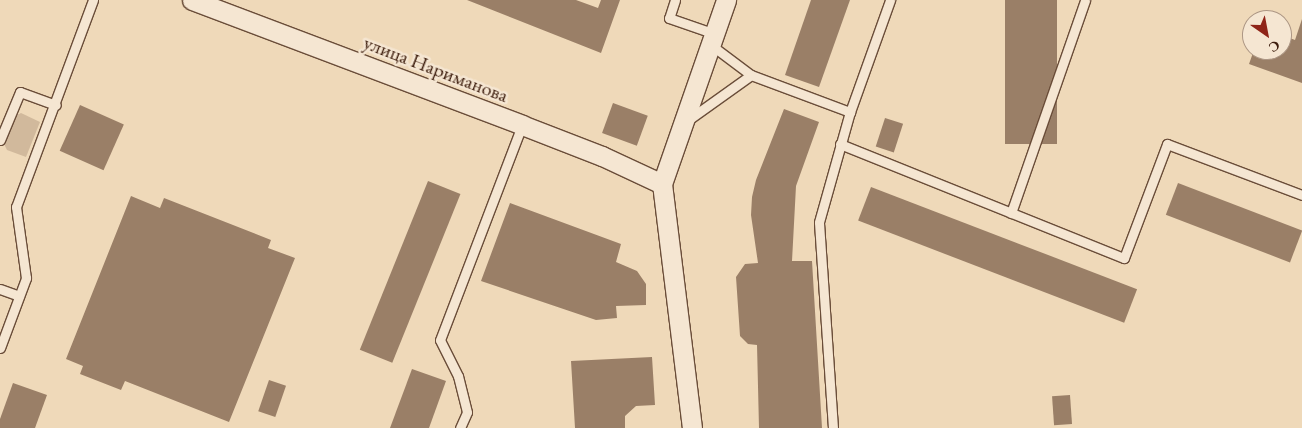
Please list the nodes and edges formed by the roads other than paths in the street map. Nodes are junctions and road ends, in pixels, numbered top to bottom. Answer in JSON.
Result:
{"nodes":[{"id":1,"x":93,"y":0,"type":"edge"},
{"id":2,"x":192,"y":0,"type":"edge"},
{"id":3,"x":675,"y":0,"type":"edge"},
{"id":4,"x":726,"y":0,"type":"edge"},
{"id":5,"x":890,"y":0,"type":"edge"},
{"id":6,"x":1085,"y":0,"type":"edge"},
{"id":7,"x":713,"y":40,"type":"junction"},
{"id":8,"x":751,"y":75,"type":"junction"},
{"id":9,"x":56,"y":105,"type":"junction"},
{"id":10,"x":850,"y":112,"type":"junction"},
{"id":11,"x":682,"y":124,"type":"junction"},
{"id":12,"x":522,"y":125,"type":"junction"},
{"id":13,"x":0,"y":140,"type":"edge"},
{"id":14,"x":840,"y":144,"type":"junction"},
{"id":15,"x":662,"y":184,"type":"junction"},
{"id":16,"x":1302,"y":194,"type":"edge"},
{"id":17,"x":1012,"y":213,"type":"junction"},
{"id":18,"x":0,"y":289,"type":"edge"},
{"id":19,"x":18,"y":296,"type":"junction"},
{"id":20,"x":0,"y":348,"type":"edge"},
{"id":21,"x":460,"y":428,"type":"edge"},
{"id":22,"x":692,"y":428,"type":"edge"},
{"id":23,"x":833,"y":428,"type":"edge"}],
"edges":[{"from":1,"to":9,"type":"lane"},
{"from":2,"to":12,"type":"street","name":"улица Нариманова"},
{"from":3,"to":7,"type":"lane"},
{"from":4,"to":7,"type":"street"},
{"from":5,"to":10,"type":"lane"},
{"from":6,"to":17,"type":"lane"},
{"from":7,"to":8,"type":"lane"},
{"from":7,"to":11,"type":"street"},
{"from":8,"to":10,"type":"lane"},
{"from":8,"to":11,"type":"lane"},
{"from":9,"to":13,"type":"lane"},
{"from":9,"to":19,"type":"lane"},
{"from":10,"to":14,"type":"lane"},
{"from":11,"to":15,"type":"street"},
{"from":12,"to":15,"type":"street","name":"улица Нариманова"},
{"from":12,"to":21,"type":"lane"},
{"from":14,"to":17,"type":"lane"},
{"from":14,"to":23,"type":"lane"},
{"from":15,"to":22,"type":"street"},
{"from":16,"to":17,"type":"lane"},
{"from":18,"to":19,"type":"lane"},
{"from":19,"to":20,"type":"lane"}]}
